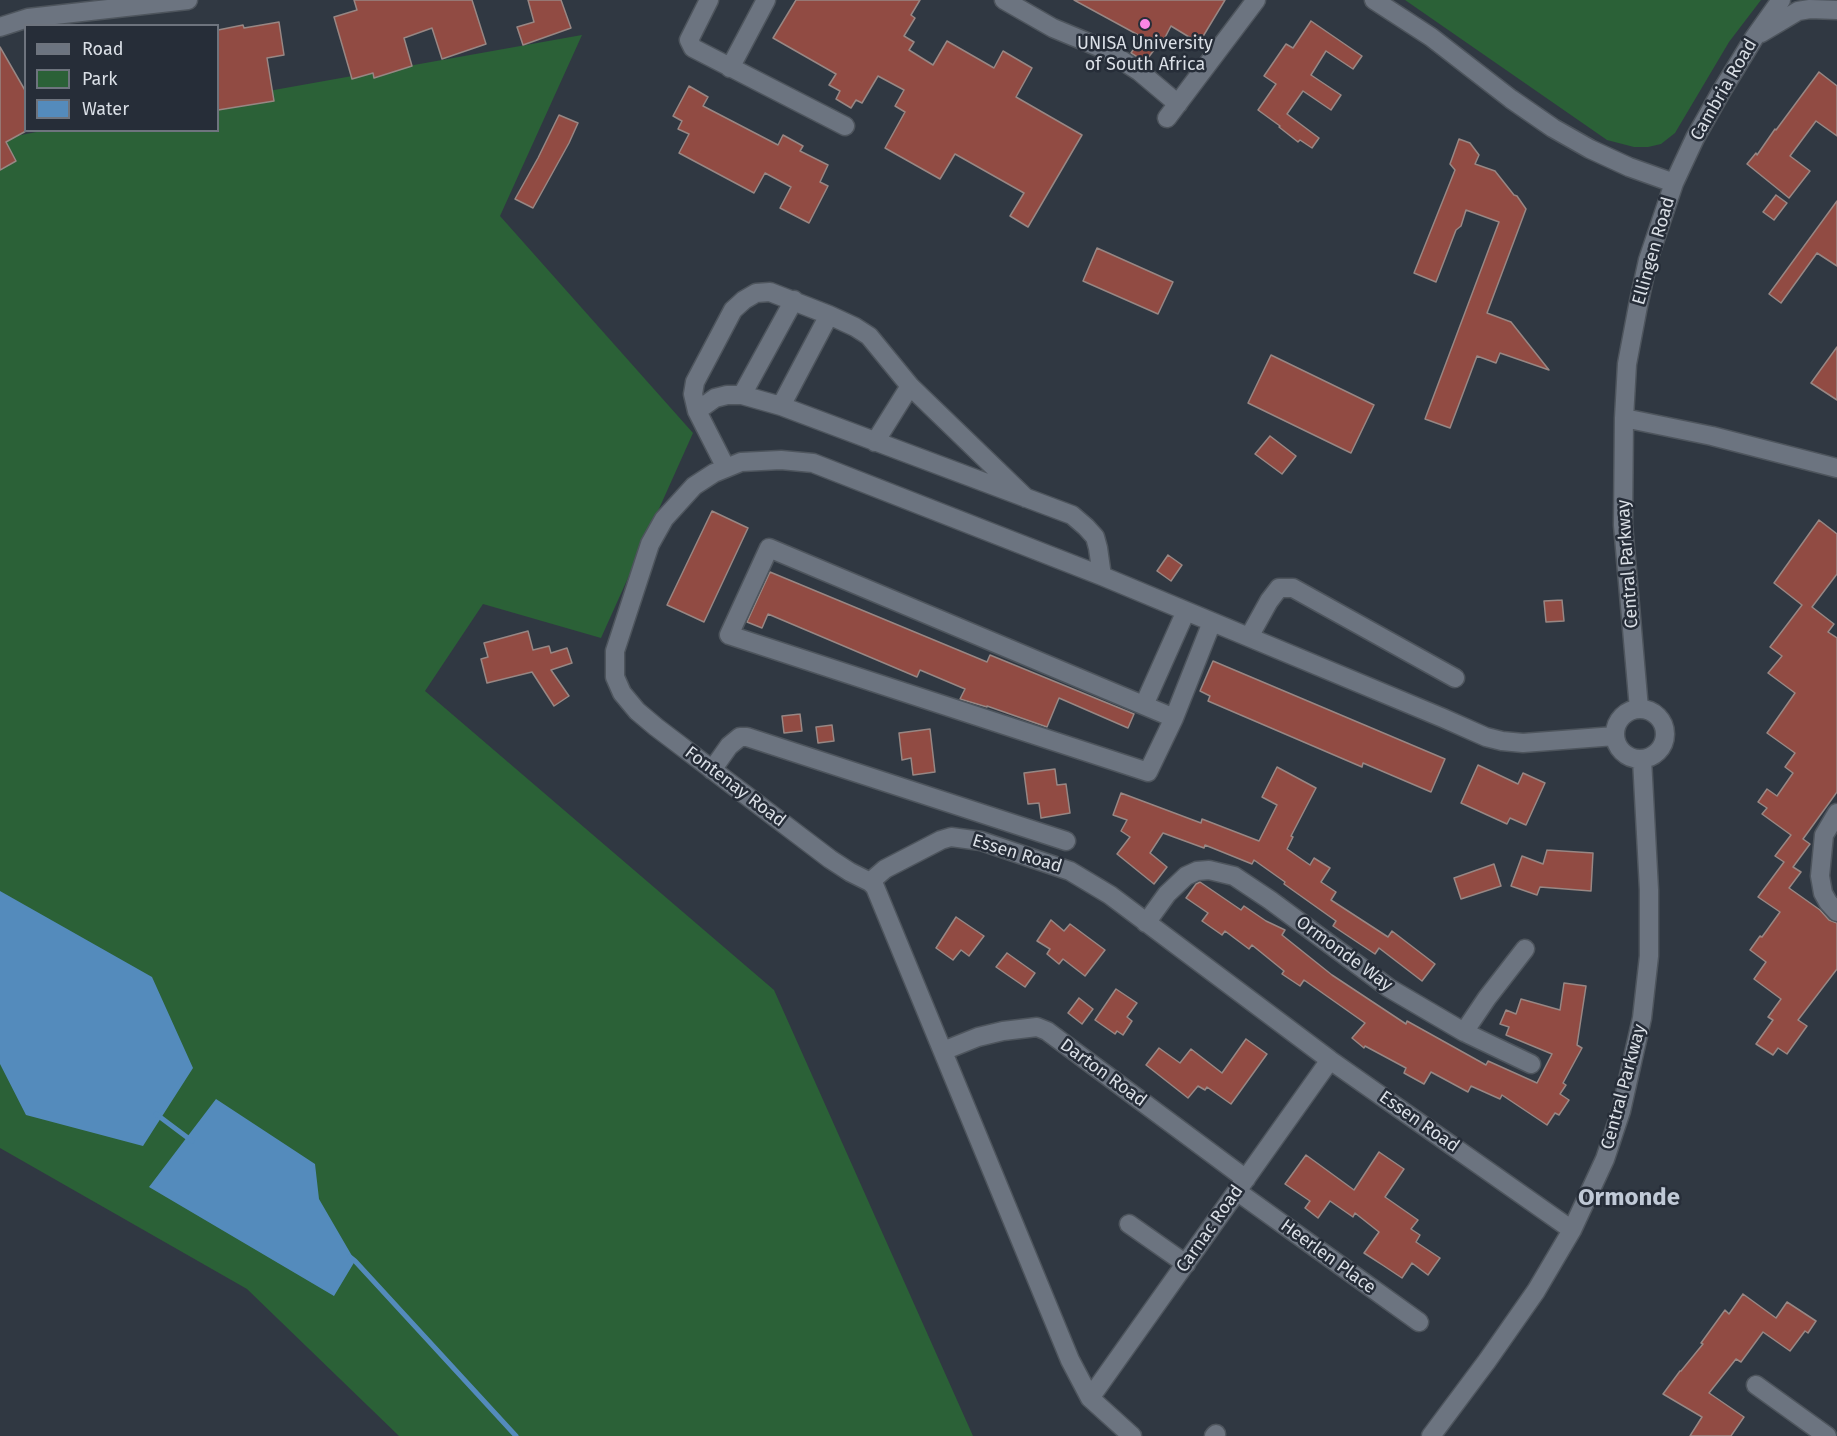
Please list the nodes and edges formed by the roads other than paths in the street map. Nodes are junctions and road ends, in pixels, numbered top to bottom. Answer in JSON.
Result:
{"nodes":[{"id":1,"x":188,"y":0,"type":"edge"},
{"id":2,"x":709,"y":0,"type":"edge"},
{"id":3,"x":766,"y":0,"type":"edge"},
{"id":4,"x":1004,"y":0,"type":"edge"},
{"id":5,"x":1256,"y":0,"type":"edge"},
{"id":6,"x":1374,"y":0,"type":"edge"},
{"id":7,"x":1781,"y":0,"type":"edge"},
{"id":8,"x":1837,"y":10,"type":"edge"},
{"id":9,"x":0,"y":27,"type":"edge"},
{"id":10,"x":1754,"y":38,"type":"junction"},
{"id":11,"x":730,"y":68,"type":"junction"},
{"id":12,"x":845,"y":126,"type":"dead end"},
{"id":13,"x":1674,"y":183,"type":"junction"},
{"id":14,"x":794,"y":300,"type":"junction"},
{"id":15,"x":830,"y":315,"type":"junction"},
{"id":16,"x":910,"y":386,"type":"junction"},
{"id":17,"x":742,"y":395,"type":"junction"},
{"id":18,"x":781,"y":406,"type":"junction"},
{"id":19,"x":697,"y":411,"type":"junction"},
{"id":20,"x":1624,"y":418,"type":"junction"},
{"id":21,"x":875,"y":442,"type":"junction"},
{"id":22,"x":726,"y":468,"type":"junction"},
{"id":23,"x":1837,"y":468,"type":"edge"},
{"id":24,"x":1026,"y":498,"type":"junction"},
{"id":25,"x":1102,"y":576,"type":"junction"},
{"id":26,"x":1186,"y":611,"type":"junction"},
{"id":27,"x":1212,"y":622,"type":"junction"},
{"id":28,"x":1249,"y":637,"type":"junction"},
{"id":29,"x":1455,"y":678,"type":"dead end"},
{"id":30,"x":1144,"y":705,"type":"junction"},
{"id":31,"x":1639,"y":709,"type":"junction"},
{"id":32,"x":1174,"y":718,"type":"junction"},
{"id":33,"x":1615,"y":736,"type":"junction"},
{"id":34,"x":1642,"y":759,"type":"junction"},
{"id":35,"x":712,"y":770,"type":"junction"},
{"id":36,"x":1837,"y":813,"type":"edge"},
{"id":37,"x":1066,"y":841,"type":"dead end"},
{"id":38,"x":870,"y":882,"type":"junction"},
{"id":39,"x":1837,"y":912,"type":"edge"},
{"id":40,"x":1146,"y":923,"type":"junction"},
{"id":41,"x":1525,"y":949,"type":"dead end"},
{"id":42,"x":1464,"y":1032,"type":"junction"},
{"id":43,"x":943,"y":1051,"type":"junction"},
{"id":44,"x":1330,"y":1060,"type":"junction"},
{"id":45,"x":1531,"y":1064,"type":"dead end"},
{"id":46,"x":1242,"y":1185,"type":"junction"},
{"id":47,"x":1129,"y":1224,"type":"dead end"},
{"id":48,"x":1572,"y":1230,"type":"junction"},
{"id":49,"x":1186,"y":1264,"type":"junction"},
{"id":50,"x":1419,"y":1322,"type":"dead end"},
{"id":51,"x":1756,"y":1385,"type":"dead end"},
{"id":52,"x":1089,"y":1398,"type":"junction"},
{"id":53,"x":1132,"y":1436,"type":"edge"},
{"id":54,"x":1431,"y":1436,"type":"edge"},
{"id":55,"x":1827,"y":1436,"type":"edge"}],
"edges":[{"from":1,"to":9,"type":"street"},
{"from":2,"to":11,"type":"street"},
{"from":3,"to":11,"type":"street"},
{"from":4,"to":5,"type":"street"},
{"from":6,"to":13,"type":"street","name":"Ellingen Road"},
{"from":7,"to":10,"type":"street","name":"Cambria Road"},
{"from":8,"to":10,"type":"street"},
{"from":10,"to":13,"type":"street","name":"Cambria Road"},
{"from":11,"to":12,"type":"street"},
{"from":13,"to":20,"type":"street","name":"Ellingen Road"},
{"from":14,"to":15,"type":"street"},
{"from":14,"to":17,"type":"street"},
{"from":14,"to":19,"type":"street"},
{"from":15,"to":16,"type":"street"},
{"from":15,"to":18,"type":"street"},
{"from":16,"to":21,"type":"street"},
{"from":16,"to":24,"type":"street"},
{"from":17,"to":18,"type":"street"},
{"from":17,"to":19,"type":"street"},
{"from":18,"to":21,"type":"street"},
{"from":19,"to":22,"type":"street"},
{"from":20,"to":23,"type":"street"},
{"from":20,"to":31,"type":"street","name":"Central Parkway"},
{"from":21,"to":24,"type":"street"},
{"from":22,"to":25,"type":"street"},
{"from":22,"to":35,"type":"street","name":"Fontenay Road"},
{"from":24,"to":25,"type":"street"},
{"from":25,"to":26,"type":"street"},
{"from":26,"to":27,"type":"street"},
{"from":26,"to":30,"type":"street"},
{"from":27,"to":28,"type":"street"},
{"from":27,"to":32,"type":"street"},
{"from":28,"to":29,"type":"street"},
{"from":28,"to":33,"type":"street"},
{"from":30,"to":32,"type":"street"},
{"from":30,"to":32,"type":"street"},
{"from":31,"to":33,"type":"street"},
{"from":31,"to":34,"type":"street"},
{"from":33,"to":34,"type":"street"},
{"from":34,"to":48,"type":"street","name":"Central Parkway"},
{"from":35,"to":37,"type":"street"},
{"from":35,"to":38,"type":"street","name":"Fontenay Road"},
{"from":36,"to":39,"type":"street"},
{"from":38,"to":40,"type":"street","name":"Essen Road"},
{"from":38,"to":43,"type":"street"},
{"from":40,"to":42,"type":"street","name":"Ormonde Way"},
{"from":40,"to":44,"type":"street","name":"Essen Road"},
{"from":41,"to":42,"type":"street"},
{"from":42,"to":45,"type":"street","name":"Ormonde Way"},
{"from":43,"to":46,"type":"street","name":"Darton Road"},
{"from":43,"to":52,"type":"street"},
{"from":44,"to":46,"type":"street","name":"Carnac Road"},
{"from":44,"to":48,"type":"street","name":"Essen Road"},
{"from":46,"to":49,"type":"street","name":"Carnac Road"},
{"from":46,"to":50,"type":"street","name":"Heerlen Place"},
{"from":47,"to":49,"type":"street"},
{"from":48,"to":54,"type":"street","name":"Central Parkway"},
{"from":49,"to":52,"type":"street","name":"Carnac Road"},
{"from":51,"to":55,"type":"street"},
{"from":52,"to":53,"type":"street"}]}
